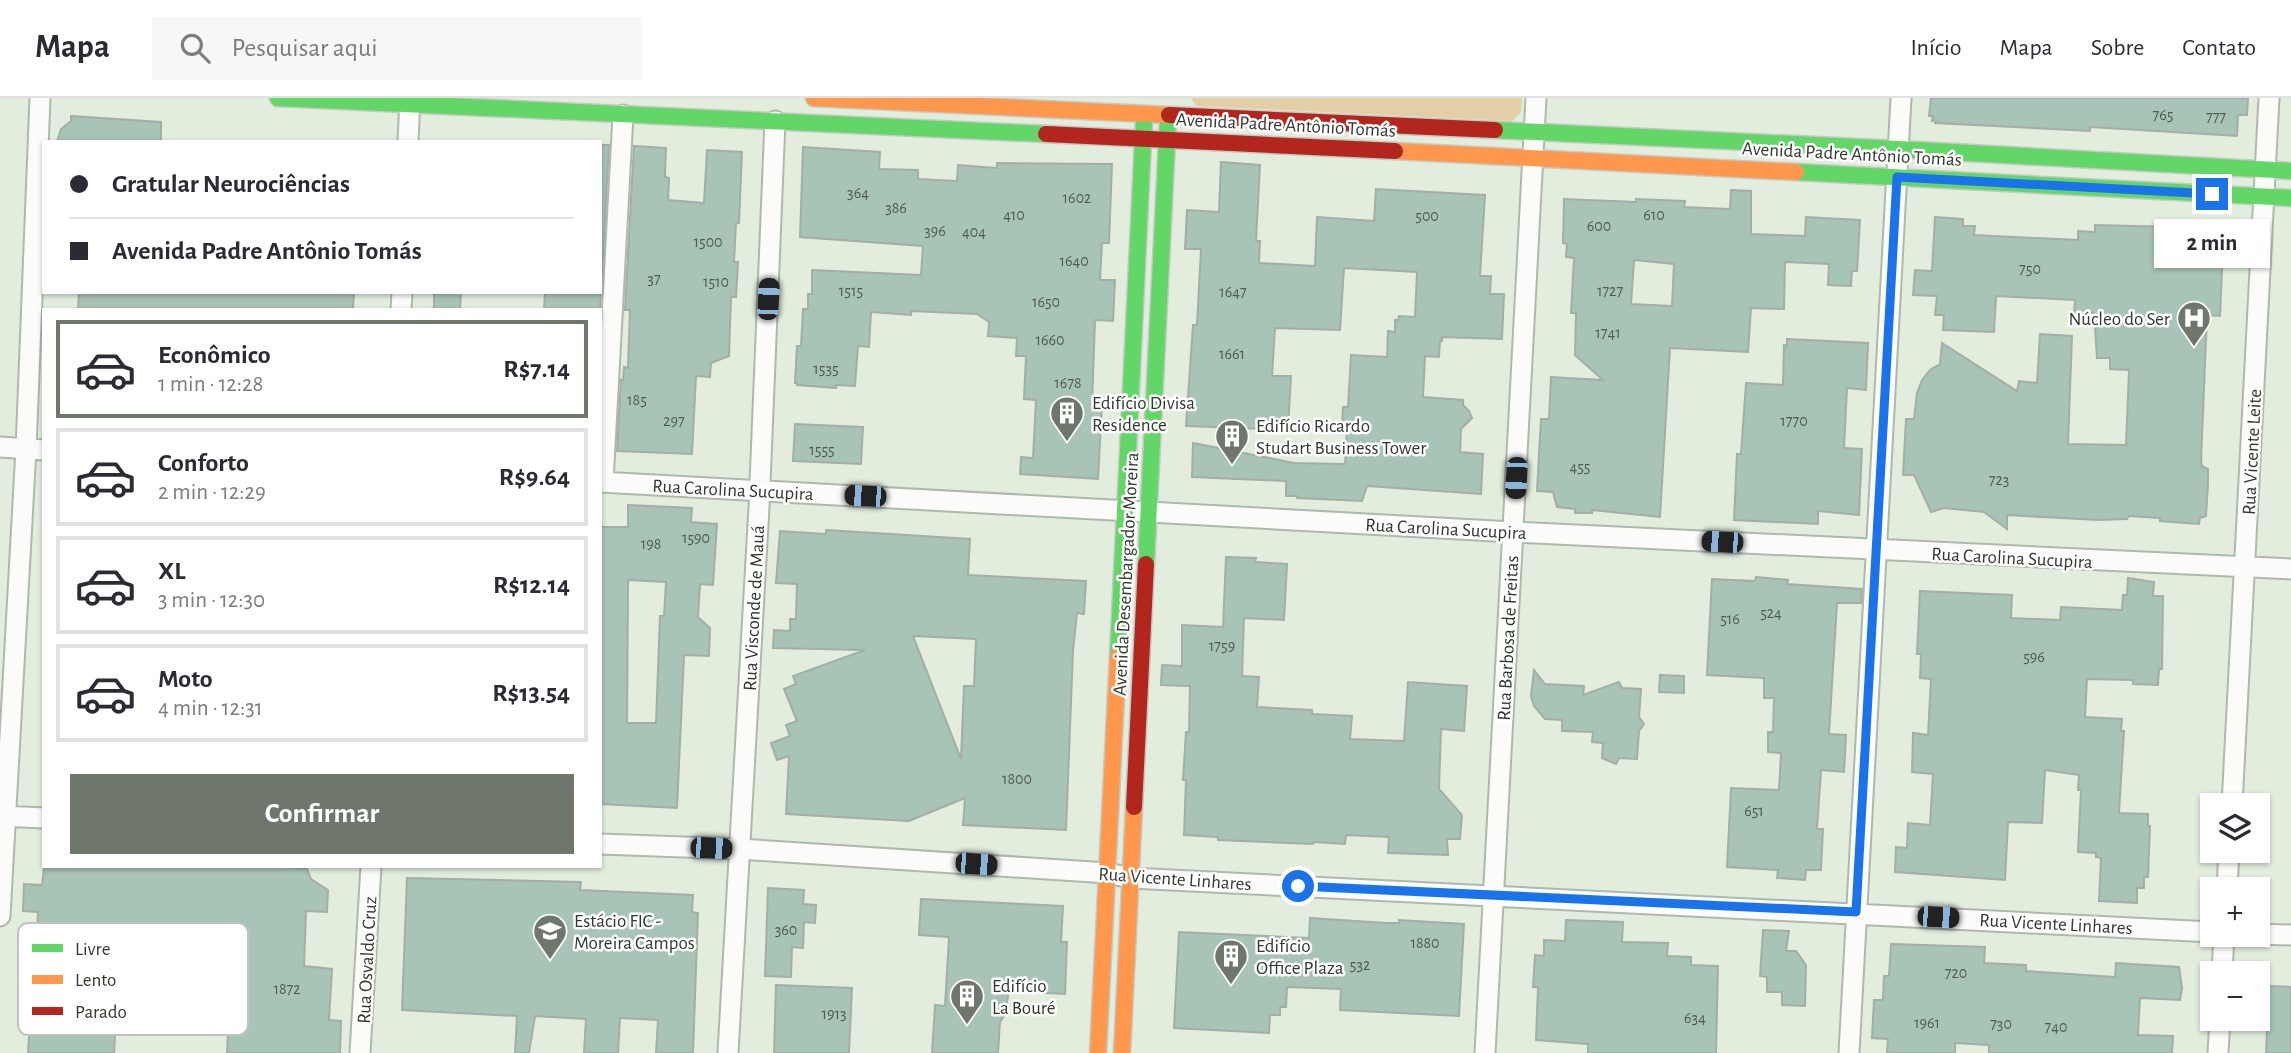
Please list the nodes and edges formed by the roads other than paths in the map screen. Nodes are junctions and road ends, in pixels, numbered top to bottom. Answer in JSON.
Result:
{"nodes":[{"id":1,"x":40,"y":98,"type":"edge"},
{"id":2,"x":278,"y":98,"type":"edge"},
{"id":3,"x":814,"y":98,"type":"edge"},
{"id":4,"x":1170,"y":98,"type":"edge"},
{"id":5,"x":1536,"y":98,"type":"edge"},
{"id":6,"x":1901,"y":98,"type":"edge"},
{"id":7,"x":2269,"y":98,"type":"edge"},
{"id":8,"x":410,"y":102,"type":"edge"},
{"id":9,"x":1144,"y":106,"type":"edge"},
{"id":10,"x":623,"y":115,"type":"junction"},
{"id":11,"x":1169,"y":115,"type":"junction"},
{"id":12,"x":775,"y":121,"type":"junction"},
{"id":13,"x":1535,"y":133,"type":"junction"},
{"id":14,"x":1143,"y":138,"type":"junction"},
{"id":15,"x":1168,"y":139,"type":"junction"},
{"id":16,"x":408,"y":140,"type":"edge"},
{"id":17,"x":1898,"y":149,"type":"junction"},
{"id":18,"x":1533,"y":158,"type":"junction"},
{"id":19,"x":2265,"y":170,"type":"junction"},
{"id":20,"x":2291,"y":171,"type":"edge"},
{"id":21,"x":1897,"y":177,"type":"junction"},
{"id":22,"x":2264,"y":197,"type":"junction"},
{"id":23,"x":2291,"y":198,"type":"edge"},
{"id":24,"x":0,"y":447,"type":"edge"},
{"id":25,"x":35,"y":449,"type":"edge"},
{"id":26,"x":602,"y":465,"type":"edge"},
{"id":27,"x":602,"y":482,"type":"edge"},
{"id":28,"x":760,"y":491,"type":"junction"},
{"id":29,"x":1123,"y":510,"type":"junction"},
{"id":30,"x":1149,"y":512,"type":"junction"},
{"id":31,"x":1513,"y":532,"type":"junction"},
{"id":32,"x":1878,"y":551,"type":"junction"},
{"id":33,"x":2245,"y":568,"type":"junction"},
{"id":34,"x":2291,"y":569,"type":"edge"},
{"id":35,"x":2233,"y":793,"type":"edge"},
{"id":36,"x":3,"y":816,"type":"edge"},
{"id":37,"x":42,"y":818,"type":"edge"},
{"id":38,"x":602,"y":844,"type":"edge"},
{"id":39,"x":739,"y":849,"type":"junction"},
{"id":40,"x":371,"y":868,"type":"edge"},
{"id":41,"x":1108,"y":873,"type":"junction"},
{"id":42,"x":1130,"y":878,"type":"junction"},
{"id":43,"x":1493,"y":895,"type":"junction"},
{"id":44,"x":1856,"y":912,"type":"junction"},
{"id":45,"x":0,"y":916,"type":"edge"},
{"id":46,"x":2200,"y":931,"type":"edge"},
{"id":47,"x":2270,"y":934,"type":"edge"},
{"id":48,"x":2291,"y":935,"type":"edge"},
{"id":49,"x":2219,"y":1031,"type":"edge"},
{"id":50,"x":360,"y":1053,"type":"edge"},
{"id":51,"x":728,"y":1053,"type":"edge"},
{"id":52,"x":1098,"y":1053,"type":"edge"},
{"id":53,"x":1122,"y":1053,"type":"edge"},
{"id":54,"x":1485,"y":1053,"type":"edge"},
{"id":55,"x":1849,"y":1053,"type":"edge"},
{"id":56,"x":2218,"y":1053,"type":"edge"}],
"edges":[{"from":1,"to":25,"type":"street"},
{"from":2,"to":8,"type":"main road","name":"Avenida Padre Antônio Tomás"},
{"from":3,"to":9,"type":"main road","name":"Avenida Padre Antônio Tomás"},
{"from":4,"to":11,"type":"main road","name":"Avenida Desembargador Moreira"},
{"from":5,"to":13,"type":"street","name":"Rua Barbosa de Freitas"},
{"from":6,"to":17,"type":"street"},
{"from":7,"to":19,"type":"street","name":"Rua Vicente Leite"},
{"from":8,"to":10,"type":"main road","name":"Avenida Padre Antônio Tomás"},
{"from":8,"to":16,"type":"street"},
{"from":9,"to":11,"type":"main road","name":"Avenida Padre Antônio Tomás"},
{"from":9,"to":14,"type":"main road","name":"Avenida Desembargador Moreira"},
{"from":10,"to":12,"type":"main road","name":"Avenida Padre Antônio Tomás"},
{"from":10,"to":26,"type":"street"},
{"from":11,"to":13,"type":"main road","name":"Avenida Padre Antônio Tomás"},
{"from":11,"to":15,"type":"main road","name":"Avenida Desembargador Moreira"},
{"from":12,"to":14,"type":"main road","name":"Avenida Padre Antônio Tomás"},
{"from":12,"to":28,"type":"street","name":"Rua Visconde de Mauá"},
{"from":13,"to":17,"type":"main road","name":"Avenida Padre Antônio Tomás"},
{"from":13,"to":18,"type":"street","name":"Rua Barbosa de Freitas"},
{"from":14,"to":15,"type":"main road","name":"Avenida Padre Antônio Tomás"},
{"from":14,"to":29,"type":"main road","name":"Avenida Desembargador Moreira"},
{"from":15,"to":18,"type":"main road","name":"Avenida Padre Antônio Tomás"},
{"from":15,"to":30,"type":"main road","name":"Avenida Desembargador Moreira"},
{"from":17,"to":19,"type":"main road","name":"Avenida Padre Antônio Tomás"},
{"from":17,"to":21,"type":"street"},
{"from":18,"to":21,"type":"main road","name":"Avenida Padre Antônio Tomás"},
{"from":18,"to":31,"type":"street","name":"Rua Barbosa de Freitas"},
{"from":19,"to":20,"type":"main road","name":"Avenida Padre Antônio Tomás"},
{"from":19,"to":22,"type":"street","name":"Rua Vicente Leite"},
{"from":21,"to":22,"type":"main road","name":"Avenida Padre Antônio Tomás"},
{"from":21,"to":32,"type":"street"},
{"from":22,"to":23,"type":"main road","name":"Avenida Padre Antônio Tomás"},
{"from":22,"to":33,"type":"street","name":"Rua Vicente Leite"},
{"from":24,"to":25,"type":"street"},
{"from":25,"to":36,"type":"street"},
{"from":27,"to":28,"type":"street","name":"Rua Carolina Sucupira"},
{"from":28,"to":29,"type":"street","name":"Rua Carolina Sucupira"},
{"from":28,"to":39,"type":"street","name":"Rua Visconde de Mauá"},
{"from":29,"to":30,"type":"street","name":"Rua Carolina Sucupira"},
{"from":29,"to":41,"type":"main road","name":"Avenida Desembargador Moreira"},
{"from":30,"to":31,"type":"street","name":"Rua Carolina Sucupira"},
{"from":30,"to":42,"type":"main road","name":"Avenida Desembargador Moreira"},
{"from":31,"to":32,"type":"street","name":"Rua Carolina Sucupira"},
{"from":31,"to":43,"type":"street","name":"Rua Barbosa de Freitas"},
{"from":32,"to":33,"type":"street","name":"Rua Carolina Sucupira"},
{"from":32,"to":44,"type":"street"},
{"from":33,"to":34,"type":"street","name":"Rua Carolina Sucupira"},
{"from":33,"to":35,"type":"street","name":"Rua Vicente Leite"},
{"from":36,"to":37,"type":"street"},
{"from":36,"to":45,"type":"street"},
{"from":38,"to":39,"type":"street","name":"Rua Vicente Linhares"},
{"from":39,"to":41,"type":"street","name":"Rua Vicente Linhares"},
{"from":39,"to":51,"type":"street","name":"Rua Visconde de Mauá"},
{"from":40,"to":50,"type":"street","name":"Rua Osvaldo Cruz"},
{"from":41,"to":42,"type":"street","name":"Rua Vicente Linhares"},
{"from":41,"to":52,"type":"main road","name":"Avenida Desembargador Moreira"},
{"from":42,"to":43,"type":"street","name":"Rua Vicente Linhares"},
{"from":42,"to":53,"type":"main road","name":"Avenida Desembargador Moreira"},
{"from":43,"to":44,"type":"street","name":"Rua Vicente Linhares"},
{"from":43,"to":54,"type":"street","name":"Rua Barbosa de Freitas"},
{"from":44,"to":46,"type":"street","name":"Rua Vicente Linhares"},
{"from":44,"to":55,"type":"street"},
{"from":47,"to":48,"type":"street"},
{"from":49,"to":56,"type":"street"}]}
